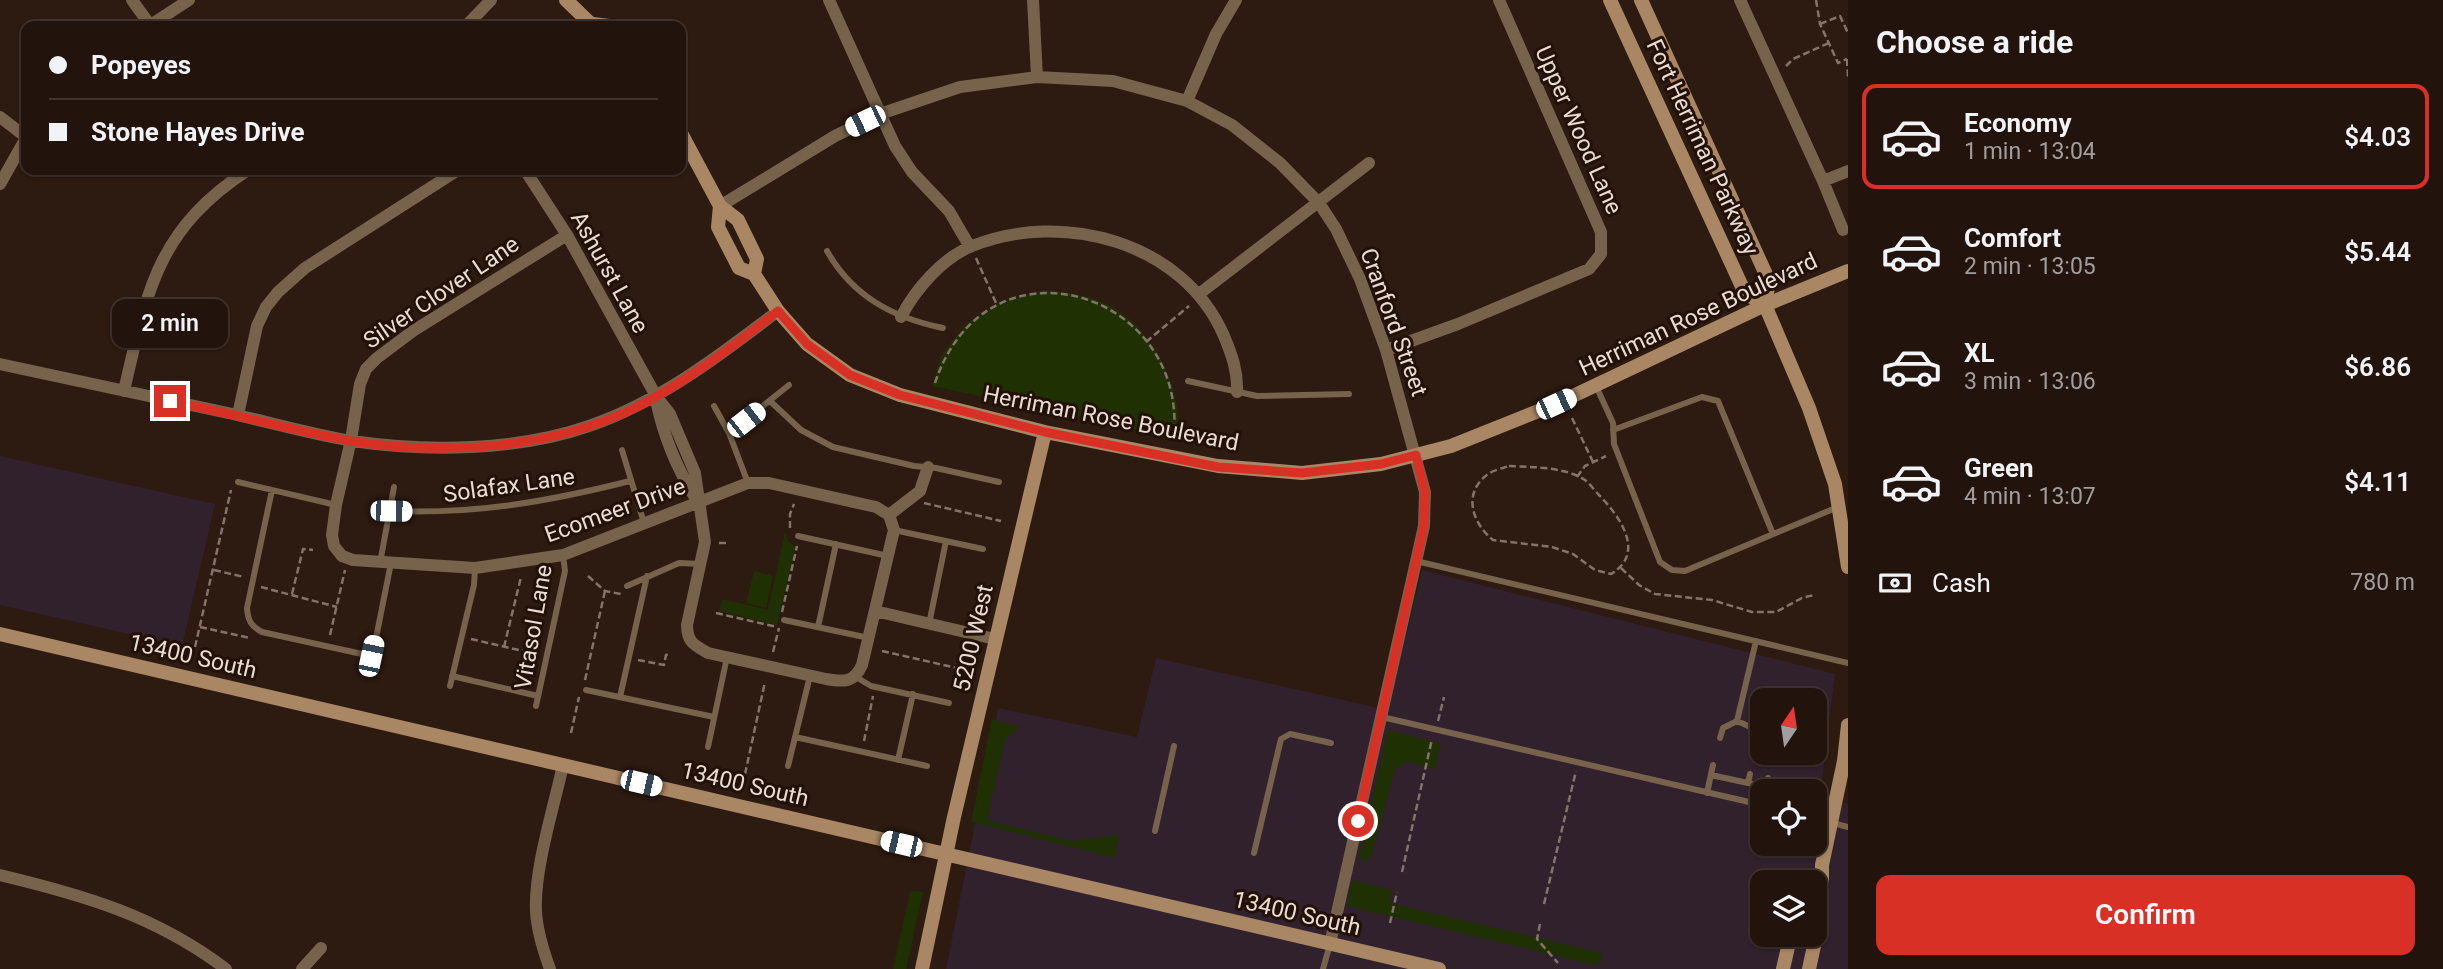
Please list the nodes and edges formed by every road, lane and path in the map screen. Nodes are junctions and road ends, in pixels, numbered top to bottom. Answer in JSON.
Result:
{"nodes":[{"id":1,"x":132,"y":0,"type":"edge"},
{"id":2,"x":189,"y":0,"type":"edge"},
{"id":3,"x":491,"y":0,"type":"edge"},
{"id":4,"x":566,"y":0,"type":"edge"},
{"id":5,"x":829,"y":0,"type":"edge"},
{"id":6,"x":1033,"y":0,"type":"edge"},
{"id":7,"x":1236,"y":0,"type":"edge"},
{"id":8,"x":1610,"y":0,"type":"edge"},
{"id":9,"x":1641,"y":0,"type":"edge"},
{"id":10,"x":1740,"y":0,"type":"edge"},
{"id":11,"x":1816,"y":0,"type":"edge"},
{"id":12,"x":1503,"y":2,"type":"edge"},
{"id":13,"x":147,"y":21,"type":"edge"},
{"id":14,"x":158,"y":21,"type":"edge"},
{"id":15,"x":471,"y":21,"type":"edge"},
{"id":16,"x":589,"y":21,"type":"edge"},
{"id":17,"x":1820,"y":24,"type":"junction"},
{"id":18,"x":1848,"y":33,"type":"edge"},
{"id":19,"x":1829,"y":43,"type":"junction"},
{"id":20,"x":1847,"y":59,"type":"edge"},
{"id":21,"x":1783,"y":68,"type":"dead end"},
{"id":22,"x":1037,"y":77,"type":"junction"},
{"id":23,"x":1848,"y":77,"type":"edge"},
{"id":24,"x":1187,"y":101,"type":"junction"},
{"id":25,"x":880,"y":114,"type":"junction"},
{"id":26,"x":0,"y":117,"type":"edge"},
{"id":27,"x":21,"y":134,"type":"edge"},
{"id":28,"x":686,"y":142,"type":"edge"},
{"id":29,"x":21,"y":147,"type":"edge"},
{"id":30,"x":1369,"y":163,"type":"dead end"},
{"id":31,"x":1848,"y":171,"type":"edge"},
{"id":32,"x":242,"y":175,"type":"edge"},
{"id":33,"x":450,"y":175,"type":"edge"},
{"id":34,"x":528,"y":175,"type":"edge"},
{"id":35,"x":1823,"y":181,"type":"junction"},
{"id":36,"x":0,"y":184,"type":"edge"},
{"id":37,"x":1318,"y":203,"type":"junction"},
{"id":38,"x":720,"y":206,"type":"junction"},
{"id":39,"x":1843,"y":230,"type":"dead end"},
{"id":40,"x":567,"y":235,"type":"junction"},
{"id":41,"x":827,"y":251,"type":"dead end"},
{"id":42,"x":973,"y":252,"type":"junction"},
{"id":43,"x":1848,"y":271,"type":"edge"},
{"id":44,"x":754,"y":274,"type":"junction"},
{"id":45,"x":1195,"y":299,"type":"junction"},
{"id":46,"x":996,"y":303,"type":"junction"},
{"id":47,"x":1765,"y":305,"type":"junction"},
{"id":48,"x":778,"y":311,"type":"junction"},
{"id":49,"x":901,"y":317,"type":"junction"},
{"id":50,"x":943,"y":328,"type":"dead end"},
{"id":51,"x":1146,"y":342,"type":"junction"},
{"id":52,"x":1386,"y":350,"type":"junction"},
{"id":53,"x":0,"y":364,"type":"edge"},
{"id":54,"x":1188,"y":381,"type":"dead end"},
{"id":55,"x":934,"y":383,"type":"dead end"},
{"id":56,"x":789,"y":385,"type":"dead end"},
{"id":57,"x":1596,"y":386,"type":"junction"},
{"id":58,"x":124,"y":391,"type":"junction"},
{"id":59,"x":1237,"y":393,"type":"junction"},
{"id":60,"x":1349,"y":394,"type":"dead end"},
{"id":61,"x":656,"y":396,"type":"junction"},
{"id":62,"x":770,"y":401,"type":"junction"},
{"id":63,"x":714,"y":406,"type":"dead end"},
{"id":64,"x":238,"y":415,"type":"junction"},
{"id":65,"x":1572,"y":418,"type":"dead end"},
{"id":66,"x":1613,"y":430,"type":"junction"},
{"id":67,"x":1045,"y":432,"type":"junction"},
{"id":68,"x":729,"y":433,"type":"junction"},
{"id":69,"x":1174,"y":435,"type":"dead end"},
{"id":70,"x":351,"y":440,"type":"junction"},
{"id":71,"x":622,"y":450,"type":"dead end"},
{"id":72,"x":1416,"y":455,"type":"junction"},
{"id":73,"x":1606,"y":456,"type":"dead end"},
{"id":74,"x":1593,"y":462,"type":"junction"},
{"id":75,"x":928,"y":467,"type":"junction"},
{"id":76,"x":1577,"y":477,"type":"junction"},
{"id":77,"x":630,"y":481,"type":"junction"},
{"id":78,"x":999,"y":482,"type":"dead end"},
{"id":79,"x":748,"y":483,"type":"junction"},
{"id":80,"x":236,"y":484,"type":"joint"},
{"id":81,"x":394,"y":487,"type":"dead end"},
{"id":82,"x":272,"y":490,"type":"junction"},
{"id":83,"x":921,"y":502,"type":"dead end"},
{"id":84,"x":699,"y":503,"type":"junction"},
{"id":85,"x":794,"y":504,"type":"dead end"},
{"id":86,"x":336,"y":505,"type":"junction"},
{"id":87,"x":1838,"y":507,"type":"junction"},
{"id":88,"x":391,"y":511,"type":"junction"},
{"id":89,"x":889,"y":515,"type":"junction"},
{"id":90,"x":1001,"y":521,"type":"dead end"},
{"id":91,"x":645,"y":525,"type":"junction"},
{"id":92,"x":790,"y":527,"type":"dead end"},
{"id":93,"x":894,"y":530,"type":"junction"},
{"id":94,"x":1773,"y":534,"type":"junction"},
{"id":95,"x":798,"y":536,"type":"dead end"},
{"id":96,"x":790,"y":540,"type":"dead end"},
{"id":97,"x":946,"y":541,"type":"junction"},
{"id":98,"x":836,"y":544,"type":"junction"},
{"id":99,"x":983,"y":549,"type":"dead end"},
{"id":100,"x":313,"y":550,"type":"dead end"},
{"id":101,"x":564,"y":555,"type":"junction"},
{"id":102,"x":888,"y":556,"type":"junction"},
{"id":103,"x":1416,"y":561,"type":"junction"},
{"id":104,"x":386,"y":563,"type":"junction"},
{"id":105,"x":701,"y":564,"type":"junction"},
{"id":106,"x":346,"y":567,"type":"dead end"},
{"id":107,"x":1848,"y":567,"type":"edge"},
{"id":108,"x":475,"y":568,"type":"junction"},
{"id":109,"x":1621,"y":568,"type":"junction"},
{"id":110,"x":213,"y":570,"type":"junction"},
{"id":111,"x":588,"y":576,"type":"dead end"},
{"id":112,"x":647,"y":576,"type":"junction"},
{"id":113,"x":244,"y":577,"type":"dead end"},
{"id":114,"x":522,"y":577,"type":"dead end"},
{"id":115,"x":627,"y":586,"type":"dead end"},
{"id":116,"x":261,"y":587,"type":"dead end"},
{"id":117,"x":605,"y":591,"type":"junction"},
{"id":118,"x":292,"y":594,"type":"junction"},
{"id":119,"x":624,"y":595,"type":"dead end"},
{"id":120,"x":1814,"y":595,"type":"dead end"},
{"id":121,"x":337,"y":607,"type":"junction"},
{"id":122,"x":875,"y":611,"type":"junction"},
{"id":123,"x":716,"y":613,"type":"dead end"},
{"id":124,"x":783,"y":618,"type":"joint"},
{"id":125,"x":929,"y":624,"type":"junction"},
{"id":126,"x":200,"y":627,"type":"junction"},
{"id":127,"x":818,"y":627,"type":"junction"},
{"id":128,"x":0,"y":634,"type":"edge"},
{"id":129,"x":330,"y":637,"type":"dead end"},
{"id":130,"x":250,"y":638,"type":"dead end"},
{"id":131,"x":869,"y":638,"type":"junction"},
{"id":132,"x":471,"y":639,"type":"dead end"},
{"id":133,"x":995,"y":639,"type":"junction"},
{"id":134,"x":1756,"y":641,"type":"junction"},
{"id":135,"x":195,"y":647,"type":"dead end"},
{"id":136,"x":504,"y":647,"type":"junction"},
{"id":137,"x":882,"y":651,"type":"dead end"},
{"id":138,"x":671,"y":653,"type":"dead end"},
{"id":139,"x":538,"y":654,"type":"dead end"},
{"id":140,"x":371,"y":656,"type":"junction"},
{"id":141,"x":773,"y":656,"type":"dead end"},
{"id":142,"x":727,"y":657,"type":"junction"},
{"id":143,"x":638,"y":660,"type":"dead end"},
{"id":144,"x":1848,"y":663,"type":"edge"},
{"id":145,"x":370,"y":668,"type":"dead end"},
{"id":146,"x":970,"y":671,"type":"dead end"},
{"id":147,"x":452,"y":676,"type":"junction"},
{"id":148,"x":810,"y":676,"type":"junction"},
{"id":149,"x":856,"y":677,"type":"junction"},
{"id":150,"x":582,"y":680,"type":"dead end"},
{"id":151,"x":765,"y":681,"type":"dead end"},
{"id":152,"x":450,"y":686,"type":"dead end"},
{"id":153,"x":583,"y":692,"type":"joint"},
{"id":154,"x":913,"y":694,"type":"junction"},
{"id":155,"x":538,"y":696,"type":"junction"},
{"id":156,"x":873,"y":696,"type":"dead end"},
{"id":157,"x":620,"y":697,"type":"junction"},
{"id":158,"x":1444,"y":697,"type":"dead end"},
{"id":159,"x":949,"y":703,"type":"dead end"},
{"id":160,"x":536,"y":706,"type":"dead end"},
{"id":161,"x":714,"y":717,"type":"junction"},
{"id":162,"x":1382,"y":717,"type":"junction"},
{"id":163,"x":1438,"y":721,"type":"dead end"},
{"id":164,"x":1737,"y":721,"type":"junction"},
{"id":165,"x":1848,"y":724,"type":"edge"},
{"id":166,"x":1750,"y":726,"type":"edge"},
{"id":167,"x":571,"y":733,"type":"dead end"},
{"id":168,"x":795,"y":737,"type":"junction"},
{"id":169,"x":1720,"y":738,"type":"dead end"},
{"id":170,"x":1443,"y":740,"type":"dead end"},
{"id":171,"x":863,"y":742,"type":"dead end"},
{"id":172,"x":1331,"y":743,"type":"dead end"},
{"id":173,"x":1174,"y":746,"type":"dead end"},
{"id":174,"x":708,"y":747,"type":"dead end"},
{"id":175,"x":898,"y":760,"type":"junction"},
{"id":176,"x":563,"y":765,"type":"junction"},
{"id":177,"x":1713,"y":765,"type":"dead end"},
{"id":178,"x":788,"y":766,"type":"dead end"},
{"id":179,"x":927,"y":766,"type":"dead end"},
{"id":180,"x":1577,"y":770,"type":"dead end"},
{"id":181,"x":745,"y":774,"type":"dead end"},
{"id":182,"x":1750,"y":774,"type":"dead end"},
{"id":183,"x":1711,"y":775,"type":"junction"},
{"id":184,"x":1748,"y":783,"type":"joint"},
{"id":185,"x":1707,"y":793,"type":"junction"},
{"id":186,"x":1750,"y":802,"type":"edge"},
{"id":187,"x":1827,"y":821,"type":"edge"},
{"id":188,"x":1831,"y":822,"type":"junction"},
{"id":189,"x":1848,"y":827,"type":"edge"},
{"id":190,"x":1154,"y":831,"type":"dead end"},
{"id":191,"x":1254,"y":853,"type":"dead end"},
{"id":192,"x":947,"y":855,"type":"junction"},
{"id":193,"x":1822,"y":865,"type":"junction"},
{"id":194,"x":1819,"y":870,"type":"edge"},
{"id":195,"x":1402,"y":872,"type":"dead end"},
{"id":196,"x":0,"y":875,"type":"edge"},
{"id":197,"x":1397,"y":892,"type":"dead end"},
{"id":198,"x":1544,"y":904,"type":"dead end"},
{"id":199,"x":1390,"y":923,"type":"dead end"},
{"id":200,"x":1540,"y":923,"type":"dead end"},
{"id":201,"x":1330,"y":944,"type":"junction"},
{"id":202,"x":1788,"y":947,"type":"edge"},
{"id":203,"x":321,"y":948,"type":"dead end"},
{"id":204,"x":1558,"y":963,"type":"dead end"},
{"id":205,"x":226,"y":969,"type":"edge"},
{"id":206,"x":302,"y":969,"type":"edge"},
{"id":207,"x":550,"y":969,"type":"edge"},
{"id":208,"x":922,"y":969,"type":"edge"},
{"id":209,"x":1324,"y":969,"type":"edge"},
{"id":210,"x":1439,"y":969,"type":"edge"},
{"id":211,"x":1783,"y":969,"type":"edge"},
{"id":212,"x":1809,"y":969,"type":"edge"}],
"edges":[{"from":1,"to":13,"type":"street"},
{"from":2,"to":14,"type":"street"},
{"from":3,"to":15,"type":"street"},
{"from":4,"to":16,"type":"street"},
{"from":5,"to":25,"type":"street"},
{"from":6,"to":22,"type":"street"},
{"from":7,"to":24,"type":"street"},
{"from":8,"to":47,"type":"street","name":"Fort Herriman Parkway"},
{"from":9,"to":47,"type":"street","name":"Fort Herriman Parkway"},
{"from":10,"to":35,"type":"street"},
{"from":11,"to":17,"type":"path"},
{"from":12,"to":52,"type":"street","name":"Upper Wood Lane"},
{"from":17,"to":18,"type":"path"},
{"from":17,"to":19,"type":"path"},
{"from":19,"to":20,"type":"path"},
{"from":19,"to":21,"type":"path"},
{"from":20,"to":23,"type":"path"},
{"from":22,"to":24,"type":"street","name":"Cranford Street"},
{"from":22,"to":25,"type":"street","name":"Cranford Street"},
{"from":24,"to":37,"type":"street","name":"Cranford Street"},
{"from":25,"to":38,"type":"street","name":"Cranford Street"},
{"from":25,"to":42,"type":"street"},
{"from":26,"to":27,"type":"street"},
{"from":28,"to":38,"type":"street","name":"Herriman Rose Boulevard"},
{"from":29,"to":36,"type":"street"},
{"from":30,"to":37,"type":"street"},
{"from":31,"to":35,"type":"street"},
{"from":32,"to":58,"type":"street"},
{"from":33,"to":64,"type":"street"},
{"from":34,"to":40,"type":"street","name":"Ashurst Lane"},
{"from":35,"to":39,"type":"street"},
{"from":37,"to":45,"type":"street"},
{"from":37,"to":52,"type":"street","name":"Cranford Street"},
{"from":38,"to":44,"type":"street","name":"Herriman Rose Boulevard"},
{"from":38,"to":44,"type":"street","name":"Herriman Rose Boulevard"},
{"from":40,"to":61,"type":"street","name":"Ashurst Lane"},
{"from":40,"to":70,"type":"street","name":"Silver Clover Lane"},
{"from":41,"to":49,"type":"lane"},
{"from":42,"to":45,"type":"street"},
{"from":42,"to":46,"type":"path"},
{"from":42,"to":49,"type":"street"},
{"from":43,"to":47,"type":"street","name":"Herriman Rose Boulevard"},
{"from":44,"to":48,"type":"street","name":"Herriman Rose Boulevard"},
{"from":45,"to":51,"type":"path"},
{"from":45,"to":59,"type":"street"},
{"from":46,"to":51,"type":"path"},
{"from":46,"to":55,"type":"path"},
{"from":47,"to":57,"type":"street","name":"Herriman Rose Boulevard"},
{"from":47,"to":87,"type":"street","name":"Fort Herriman Parkway"},
{"from":48,"to":61,"type":"street"},
{"from":48,"to":67,"type":"street","name":"Herriman Rose Boulevard"},
{"from":49,"to":50,"type":"lane"},
{"from":51,"to":69,"type":"path"},
{"from":52,"to":72,"type":"street","name":"Cranford Street"},
{"from":53,"to":58,"type":"street"},
{"from":54,"to":59,"type":"lane"},
{"from":56,"to":62,"type":"lane"},
{"from":57,"to":66,"type":"lane"},
{"from":57,"to":72,"type":"street","name":"Herriman Rose Boulevard"},
{"from":58,"to":64,"type":"street"},
{"from":59,"to":60,"type":"lane"},
{"from":61,"to":70,"type":"street"},
{"from":61,"to":84,"type":"street","name":"Ashurst Lane"},
{"from":62,"to":68,"type":"lane"},
{"from":62,"to":75,"type":"lane"},
{"from":63,"to":68,"type":"lane"},
{"from":64,"to":70,"type":"street"},
{"from":65,"to":74,"type":"path"},
{"from":66,"to":94,"type":"lane"},
{"from":66,"to":94,"type":"lane"},
{"from":67,"to":72,"type":"street","name":"Herriman Rose Boulevard"},
{"from":67,"to":133,"type":"street","name":"5200 West"},
{"from":68,"to":79,"type":"lane"},
{"from":70,"to":86,"type":"street","name":"Ecomeer Drive"},
{"from":71,"to":77,"type":"lane"},
{"from":72,"to":103,"type":"street","name":"Cranford Street"},
{"from":73,"to":74,"type":"path"},
{"from":74,"to":76,"type":"path"},
{"from":75,"to":78,"type":"lane"},
{"from":75,"to":89,"type":"street"},
{"from":76,"to":109,"type":"path"},
{"from":76,"to":109,"type":"path"},
{"from":77,"to":88,"type":"lane","name":"Solafax Lane"},
{"from":77,"to":91,"type":"lane"},
{"from":79,"to":84,"type":"street","name":"Ecomeer Drive"},
{"from":79,"to":89,"type":"street","name":"Ecomeer Drive"},
{"from":80,"to":82,"type":"lane"},
{"from":80,"to":110,"type":"path"},
{"from":81,"to":88,"type":"lane"},
{"from":82,"to":86,"type":"lane"},
{"from":82,"to":140,"type":"lane"},
{"from":83,"to":90,"type":"path"},
{"from":84,"to":91,"type":"street","name":"Ecomeer Drive"},
{"from":84,"to":105,"type":"street","name":"Ashurst Lane"},
{"from":85,"to":92,"type":"path"},
{"from":86,"to":104,"type":"street","name":"Ecomeer Drive"},
{"from":87,"to":94,"type":"lane"},
{"from":87,"to":107,"type":"street","name":"Fort Herriman Parkway"},
{"from":88,"to":104,"type":"lane"},
{"from":89,"to":93,"type":"street"},
{"from":91,"to":101,"type":"street","name":"Ecomeer Drive"},
{"from":93,"to":97,"type":"lane"},
{"from":93,"to":102,"type":"street"},
{"from":95,"to":98,"type":"lane"},
{"from":96,"to":124,"type":"path"},
{"from":97,"to":99,"type":"lane"},
{"from":97,"to":125,"type":"lane"},
{"from":98,"to":102,"type":"lane"},
{"from":98,"to":127,"type":"lane"},
{"from":100,"to":118,"type":"path"},
{"from":101,"to":108,"type":"street","name":"Ecomeer Drive"},
{"from":101,"to":155,"type":"lane","name":"Vitasol Lane"},
{"from":102,"to":122,"type":"street"},
{"from":103,"to":134,"type":"lane"},
{"from":103,"to":162,"type":"street","name":"Cranford Street"},
{"from":104,"to":108,"type":"street","name":"Ecomeer Drive"},
{"from":104,"to":140,"type":"lane"},
{"from":105,"to":112,"type":"lane"},
{"from":105,"to":142,"type":"street","name":"Ashurst Lane"},
{"from":106,"to":121,"type":"path"},
{"from":108,"to":147,"type":"lane"},
{"from":109,"to":120,"type":"path"},
{"from":110,"to":113,"type":"path"},
{"from":110,"to":126,"type":"path"},
{"from":111,"to":117,"type":"path"},
{"from":112,"to":115,"type":"lane"},
{"from":112,"to":157,"type":"lane"},
{"from":114,"to":136,"type":"path"},
{"from":116,"to":118,"type":"path"},
{"from":117,"to":119,"type":"path"},
{"from":117,"to":150,"type":"path"},
{"from":118,"to":121,"type":"path"},
{"from":121,"to":129,"type":"path"},
{"from":122,"to":125,"type":"street"},
{"from":122,"to":131,"type":"street"},
{"from":123,"to":141,"type":"path"},
{"from":124,"to":127,"type":"lane"},
{"from":125,"to":133,"type":"street"},
{"from":126,"to":130,"type":"path"},
{"from":126,"to":135,"type":"path"},
{"from":127,"to":131,"type":"lane"},
{"from":128,"to":176,"type":"street","name":"13400 South"},
{"from":131,"to":149,"type":"street"},
{"from":132,"to":136,"type":"path"},
{"from":133,"to":192,"type":"street","name":"5200 West"},
{"from":134,"to":144,"type":"lane"},
{"from":134,"to":164,"type":"lane"},
{"from":136,"to":139,"type":"path"},
{"from":137,"to":146,"type":"path"},
{"from":138,"to":143,"type":"path"},
{"from":140,"to":145,"type":"lane"},
{"from":142,"to":148,"type":"street"},
{"from":142,"to":161,"type":"lane"},
{"from":147,"to":152,"type":"lane"},
{"from":147,"to":155,"type":"lane"},
{"from":148,"to":149,"type":"street"},
{"from":148,"to":168,"type":"lane"},
{"from":149,"to":154,"type":"lane"},
{"from":151,"to":181,"type":"path"},
{"from":153,"to":157,"type":"lane"},
{"from":153,"to":167,"type":"path"},
{"from":154,"to":159,"type":"lane"},
{"from":154,"to":175,"type":"lane"},
{"from":155,"to":160,"type":"lane","name":"Vitasol Lane"},
{"from":156,"to":171,"type":"path"},
{"from":157,"to":161,"type":"lane"},
{"from":158,"to":163,"type":"path"},
{"from":161,"to":174,"type":"lane"},
{"from":162,"to":185,"type":"lane"},
{"from":162,"to":201,"type":"street","name":"Cranford Street"},
{"from":164,"to":166,"type":"lane"},
{"from":164,"to":169,"type":"lane"},
{"from":165,"to":188,"type":"street"},
{"from":168,"to":175,"type":"lane"},
{"from":168,"to":178,"type":"lane"},
{"from":170,"to":195,"type":"path"},
{"from":172,"to":191,"type":"lane"},
{"from":173,"to":190,"type":"lane"},
{"from":175,"to":179,"type":"lane"},
{"from":176,"to":192,"type":"street","name":"13400 South"},
{"from":176,"to":207,"type":"street"},
{"from":177,"to":183,"type":"lane"},
{"from":180,"to":198,"type":"path"},
{"from":182,"to":184,"type":"lane"},
{"from":183,"to":184,"type":"lane"},
{"from":183,"to":185,"type":"lane"},
{"from":185,"to":186,"type":"lane"},
{"from":187,"to":188,"type":"lane"},
{"from":188,"to":189,"type":"lane"},
{"from":188,"to":193,"type":"street"},
{"from":192,"to":201,"type":"street","name":"13400 South"},
{"from":192,"to":208,"type":"street","name":"5200 West"},
{"from":193,"to":194,"type":"street"},
{"from":193,"to":212,"type":"street"},
{"from":196,"to":205,"type":"street"},
{"from":197,"to":199,"type":"path"},
{"from":200,"to":204,"type":"path"},
{"from":201,"to":209,"type":"lane"},
{"from":201,"to":210,"type":"street","name":"13400 South"},
{"from":202,"to":211,"type":"street"},
{"from":203,"to":206,"type":"street"}]}
